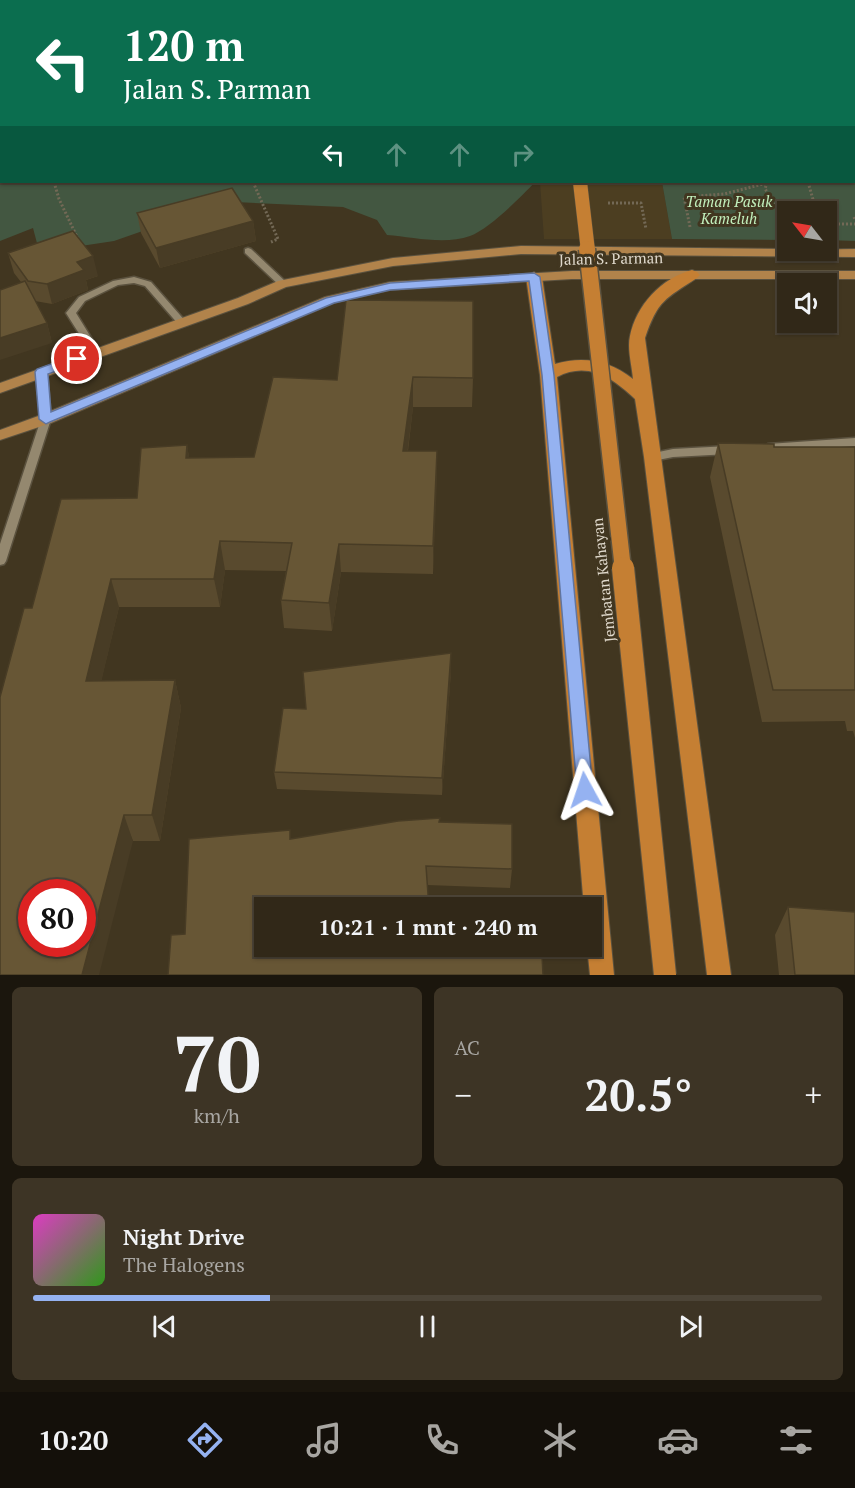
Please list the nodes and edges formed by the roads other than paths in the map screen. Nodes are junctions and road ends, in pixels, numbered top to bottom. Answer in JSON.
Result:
{"nodes":[{"id":1,"x":580,"y":183,"type":"edge"},
{"id":2,"x":248,"y":251,"type":"road end"},
{"id":3,"x":855,"y":253,"type":"edge"},
{"id":4,"x":692,"y":274,"type":"junction"},
{"id":5,"x":855,"y":275,"type":"edge"},
{"id":6,"x":534,"y":277,"type":"junction"},
{"id":7,"x":283,"y":284,"type":"junction"},
{"id":8,"x":182,"y":323,"type":"junction"},
{"id":9,"x":95,"y":352,"type":"junction"},
{"id":10,"x":42,"y":372,"type":"junction"},
{"id":11,"x":548,"y":375,"type":"junction"},
{"id":12,"x":0,"y":388,"type":"edge"},
{"id":13,"x":643,"y":397,"type":"junction"},
{"id":14,"x":46,"y":419,"type":"junction"},
{"id":15,"x":0,"y":435,"type":"edge"},
{"id":16,"x":855,"y":442,"type":"edge"},
{"id":17,"x":653,"y":457,"type":"junction"},
{"id":18,"x":0,"y":561,"type":"edge"},
{"id":19,"x":602,"y":975,"type":"edge"},
{"id":20,"x":665,"y":975,"type":"edge"},
{"id":21,"x":719,"y":975,"type":"edge"}],
"edges":[{"from":1,"to":20,"type":"highway","name":"Jembatan Kahayan","bridge":true},
{"from":2,"to":7,"type":"street"},
{"from":3,"to":7,"type":"main road","name":"Jalan S. Parman"},
{"from":4,"to":5,"type":"main road","name":"Jalan S. Parman"},
{"from":4,"to":6,"type":"main road","name":"Jalan S. Parman"},
{"from":4,"to":13,"type":"highway"},
{"from":6,"to":11,"type":"highway"},
{"from":6,"to":14,"type":"main road","name":"Jalan S. Parman"},
{"from":7,"to":8,"type":"main road","name":"Jalan S. Parman"},
{"from":8,"to":9,"type":"main road","name":"Jalan S. Parman"},
{"from":8,"to":9,"type":"street"},
{"from":9,"to":10,"type":"main road","name":"Jalan S. Parman"},
{"from":10,"to":12,"type":"main road","name":"Jalan S. Parman"},
{"from":10,"to":14,"type":"street"},
{"from":11,"to":13,"type":"highway"},
{"from":11,"to":19,"type":"highway"},
{"from":13,"to":17,"type":"highway"},
{"from":14,"to":15,"type":"main road","name":"Jalan S. Parman"},
{"from":14,"to":18,"type":"street"},
{"from":16,"to":17,"type":"street"},
{"from":17,"to":21,"type":"highway"}]}
